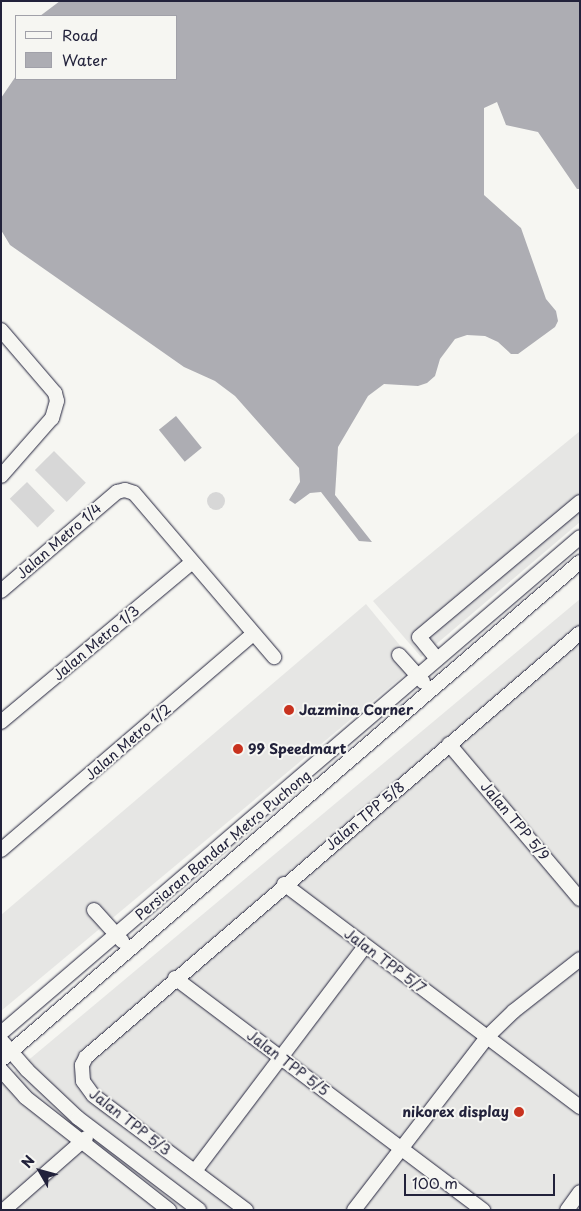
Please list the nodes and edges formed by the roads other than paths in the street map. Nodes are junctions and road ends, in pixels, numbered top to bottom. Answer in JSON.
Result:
{"nodes":[{"id":1,"x":1,"y":330,"type":"edge"},
{"id":2,"x":1,"y":476,"type":"edge"},
{"id":3,"x":580,"y":502,"type":"edge"},
{"id":4,"x":580,"y":537,"type":"edge"},
{"id":5,"x":580,"y":562,"type":"edge"},
{"id":6,"x":191,"y":563,"type":"junction"},
{"id":7,"x":1,"y":591,"type":"edge"},
{"id":8,"x":253,"y":634,"type":"junction"},
{"id":9,"x":578,"y":639,"type":"edge"},
{"id":10,"x":399,"y":655,"type":"dead end"},
{"id":11,"x":274,"y":658,"type":"dead end"},
{"id":12,"x":437,"y":659,"type":"junction"},
{"id":13,"x":417,"y":676,"type":"junction"},
{"id":14,"x":430,"y":690,"type":"junction"},
{"id":15,"x":1,"y":722,"type":"edge"},
{"id":16,"x":450,"y":744,"type":"junction"},
{"id":17,"x":1,"y":850,"type":"edge"},
{"id":18,"x":284,"y":884,"type":"junction"},
{"id":19,"x":580,"y":899,"type":"edge"},
{"id":20,"x":94,"y":910,"type":"dead end"},
{"id":21,"x":117,"y":935,"type":"junction"},
{"id":22,"x":365,"y":946,"type":"junction"},
{"id":23,"x":129,"y":949,"type":"junction"},
{"id":24,"x":580,"y":959,"type":"edge"},
{"id":25,"x":175,"y":978,"type":"junction"},
{"id":26,"x":150,"y":999,"type":"joint"},
{"id":27,"x":1,"y":1033,"type":"edge"},
{"id":28,"x":487,"y":1037,"type":"junction"},
{"id":29,"x":1,"y":1040,"type":"edge"},
{"id":30,"x":10,"y":1053,"type":"edge"},
{"id":31,"x":280,"y":1057,"type":"junction"},
{"id":32,"x":1,"y":1070,"type":"edge"},
{"id":33,"x":580,"y":1107,"type":"edge"},
{"id":34,"x":94,"y":1130,"type":"junction"},
{"id":35,"x":81,"y":1142,"type":"junction"},
{"id":36,"x":401,"y":1148,"type":"junction"},
{"id":37,"x":195,"y":1171,"type":"junction"},
{"id":38,"x":580,"y":1192,"type":"edge"},
{"id":39,"x":4,"y":1210,"type":"edge"},
{"id":40,"x":169,"y":1210,"type":"edge"},
{"id":41,"x":199,"y":1210,"type":"edge"},
{"id":42,"x":246,"y":1210,"type":"edge"},
{"id":43,"x":354,"y":1210,"type":"edge"},
{"id":44,"x":483,"y":1210,"type":"edge"},
{"id":45,"x":567,"y":1210,"type":"edge"}],
"edges":[{"from":1,"to":2,"type":"street"},
{"from":3,"to":12,"type":"street"},
{"from":4,"to":12,"type":"street","name":"Persiaran Bandar Metro Puchong"},
{"from":5,"to":14,"type":"street","name":"Persiaran Bandar Metro Puchong"},
{"from":6,"to":7,"type":"street","name":"Jalan Metro 1/4"},
{"from":6,"to":8,"type":"street"},
{"from":6,"to":15,"type":"street","name":"Jalan Metro 1/3"},
{"from":8,"to":11,"type":"street"},
{"from":8,"to":17,"type":"street","name":"Jalan Metro 1/2"},
{"from":9,"to":16,"type":"street","name":"Jalan TPP 5/8"},
{"from":10,"to":13,"type":"street"},
{"from":12,"to":13,"type":"street","name":"Persiaran Bandar Metro Puchong"},
{"from":13,"to":14,"type":"street"},
{"from":13,"to":21,"type":"street","name":"Persiaran Bandar Metro Puchong"},
{"from":14,"to":23,"type":"street","name":"Persiaran Bandar Metro Puchong"},
{"from":16,"to":18,"type":"street","name":"Jalan TPP 5/8"},
{"from":16,"to":19,"type":"street","name":"Jalan TPP 5/9"},
{"from":18,"to":22,"type":"street","name":"Jalan TPP 5/7"},
{"from":18,"to":25,"type":"street","name":"Jalan TPP 5/8"},
{"from":20,"to":21,"type":"street"},
{"from":21,"to":23,"type":"street"},
{"from":21,"to":27,"type":"street","name":"Persiaran Bandar Metro Puchong"},
{"from":22,"to":28,"type":"street","name":"Jalan TPP 5/7"},
{"from":22,"to":31,"type":"street"},
{"from":23,"to":30,"type":"street","name":"Persiaran Bandar Metro Puchong"},
{"from":24,"to":28,"type":"street"},
{"from":25,"to":26,"type":"street","name":"Jalan TPP 5/8"},
{"from":25,"to":31,"type":"street","name":"Jalan TPP 5/5"},
{"from":26,"to":37,"type":"street","name":"Jalan TPP 5/3"},
{"from":28,"to":33,"type":"street","name":"Jalan TPP 5/7"},
{"from":28,"to":36,"type":"street"},
{"from":29,"to":30,"type":"street"},
{"from":30,"to":34,"type":"street"},
{"from":31,"to":36,"type":"street","name":"Jalan TPP 5/5"},
{"from":31,"to":37,"type":"street"},
{"from":32,"to":35,"type":"street"},
{"from":34,"to":35,"type":"street"},
{"from":34,"to":41,"type":"street"},
{"from":35,"to":39,"type":"street"},
{"from":35,"to":40,"type":"street"},
{"from":36,"to":43,"type":"street"},
{"from":36,"to":44,"type":"street","name":"Jalan TPP 5/5"},
{"from":37,"to":42,"type":"street","name":"Jalan TPP 5/3"},
{"from":38,"to":45,"type":"street"}]}
